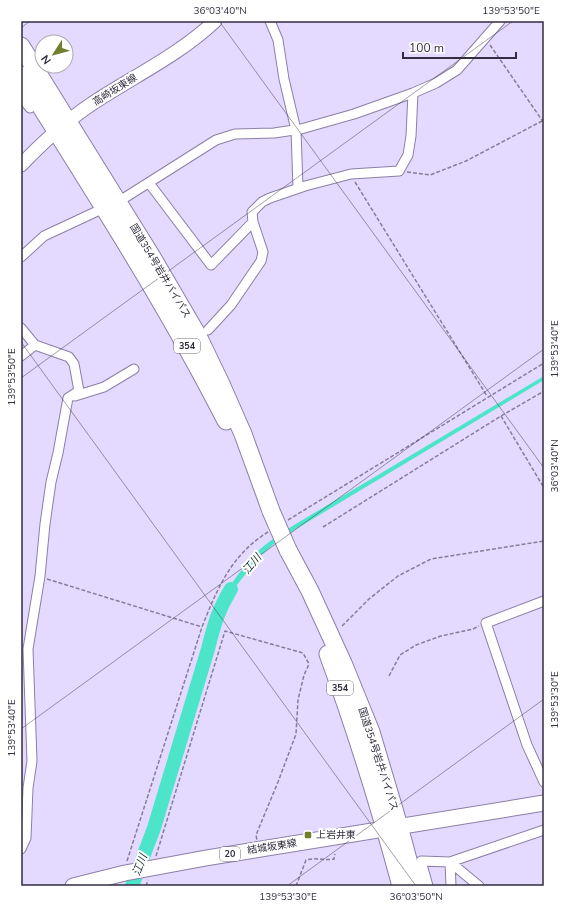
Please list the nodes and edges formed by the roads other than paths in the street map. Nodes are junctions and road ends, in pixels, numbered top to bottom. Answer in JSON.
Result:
{"nodes":[{"id":1,"x":215,"y":21,"type":"edge"},
{"id":2,"x":270,"y":21,"type":"edge"},
{"id":3,"x":500,"y":21,"type":"edge"},
{"id":4,"x":21,"y":46,"type":"edge"},
{"id":5,"x":21,"y":75,"type":"edge"},
{"id":6,"x":413,"y":93,"type":"junction"},
{"id":7,"x":21,"y":97,"type":"edge"},
{"id":8,"x":30,"y":108,"type":"dead end"},
{"id":9,"x":62,"y":126,"type":"junction"},
{"id":10,"x":296,"y":130,"type":"junction"},
{"id":11,"x":21,"y":165,"type":"edge"},
{"id":12,"x":149,"y":183,"type":"junction"},
{"id":13,"x":298,"y":188,"type":"junction"},
{"id":14,"x":111,"y":205,"type":"junction"},
{"id":15,"x":253,"y":222,"type":"junction"},
{"id":16,"x":21,"y":257,"type":"edge"},
{"id":17,"x":21,"y":328,"type":"edge"},
{"id":18,"x":208,"y":330,"type":"dead end"},
{"id":19,"x":35,"y":345,"type":"junction"},
{"id":20,"x":21,"y":356,"type":"edge"},
{"id":21,"x":134,"y":369,"type":"dead end"},
{"id":22,"x":68,"y":398,"type":"junction"},
{"id":23,"x":544,"y":601,"type":"edge"},
{"id":24,"x":544,"y":782,"type":"edge"},
{"id":25,"x":544,"y":803,"type":"edge"},
{"id":26,"x":392,"y":827,"type":"junction"},
{"id":27,"x":544,"y":830,"type":"edge"},
{"id":28,"x":21,"y":849,"type":"edge"},
{"id":29,"x":450,"y":862,"type":"junction"},
{"id":30,"x":73,"y":886,"type":"edge"},
{"id":31,"x":401,"y":886,"type":"edge"},
{"id":32,"x":415,"y":886,"type":"edge"},
{"id":33,"x":428,"y":886,"type":"edge"},
{"id":34,"x":451,"y":886,"type":"edge"},
{"id":35,"x":479,"y":886,"type":"edge"}],
"edges":[{"from":1,"to":9,"type":"main road","name":"高崎坂東線"},
{"from":2,"to":10,"type":"street"},
{"from":3,"to":6,"type":"street"},
{"from":4,"to":9,"type":"highway","name":"国道354号岩井バイパス","number":"354"},
{"from":5,"to":9,"type":"highway","name":"国道354号岩井バイパス","number":"354"},
{"from":6,"to":10,"type":"street"},
{"from":6,"to":13,"type":"street"},
{"from":7,"to":8,"type":"street"},
{"from":9,"to":11,"type":"main road","name":"高崎坂東線"},
{"from":9,"to":14,"type":"highway","name":"国道354号岩井バイパス","number":"354"},
{"from":10,"to":12,"type":"street"},
{"from":10,"to":13,"type":"street"},
{"from":12,"to":14,"type":"street"},
{"from":12,"to":15,"type":"street"},
{"from":13,"to":15,"type":"street"},
{"from":14,"to":16,"type":"street"},
{"from":14,"to":26,"type":"highway","name":"国道354号岩井バイパス","number":"354","bridge":true},
{"from":15,"to":18,"type":"street"},
{"from":17,"to":19,"type":"street"},
{"from":19,"to":20,"type":"street"},
{"from":19,"to":22,"type":"street"},
{"from":21,"to":22,"type":"street"},
{"from":22,"to":28,"type":"street"},
{"from":23,"to":24,"type":"street"},
{"from":25,"to":26,"type":"main road","name":"結城坂東線","number":"20"},
{"from":26,"to":30,"type":"main road","name":"結城坂東線","number":"20"},
{"from":26,"to":31,"type":"highway","name":"国道354号岩井バイパス","number":"354"},
{"from":26,"to":32,"type":"highway","name":"国道354号岩井バイパス","number":"354"},
{"from":27,"to":29,"type":"street"},
{"from":29,"to":33,"type":"street"},
{"from":29,"to":34,"type":"street"},
{"from":29,"to":35,"type":"street"}]}
